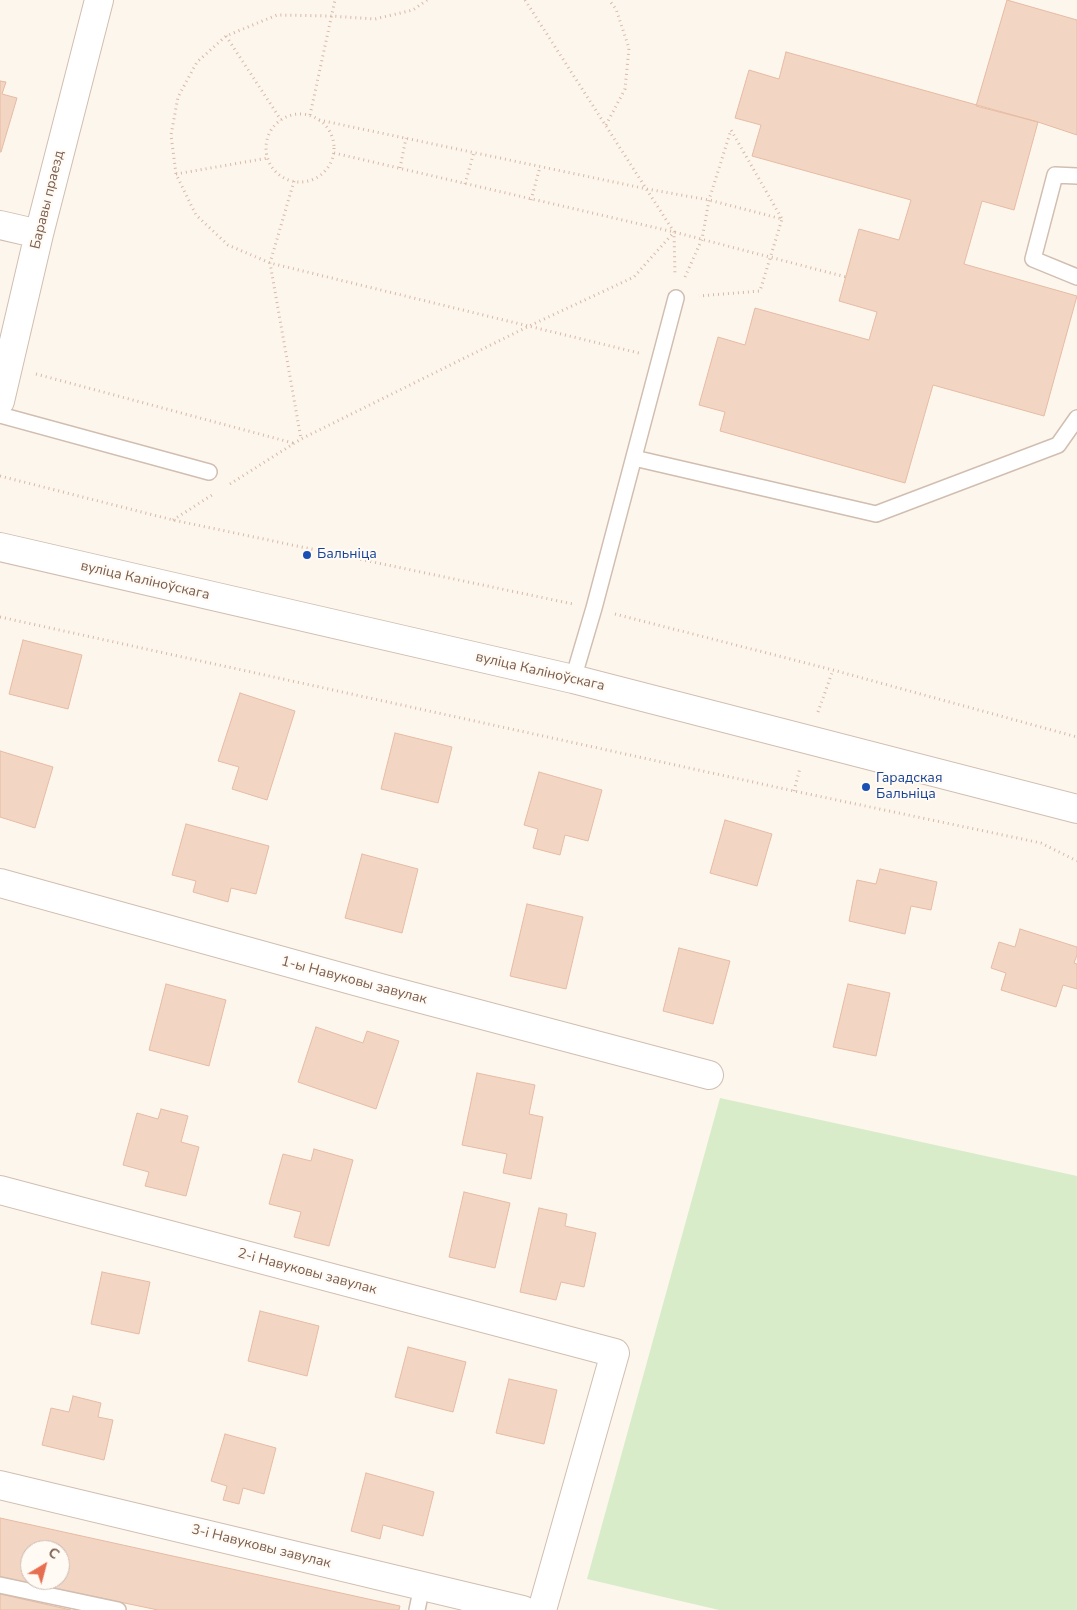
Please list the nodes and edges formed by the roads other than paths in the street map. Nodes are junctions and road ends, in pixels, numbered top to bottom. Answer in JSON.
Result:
{"nodes":[{"id":1,"x":99,"y":0,"type":"edge"},
{"id":2,"x":1077,"y":176,"type":"edge"},
{"id":3,"x":0,"y":225,"type":"edge"},
{"id":4,"x":38,"y":234,"type":"junction"},
{"id":5,"x":1077,"y":277,"type":"edge"},
{"id":6,"x":676,"y":298,"type":"road end"},
{"id":7,"x":0,"y":401,"type":"edge"},
{"id":8,"x":0,"y":415,"type":"edge"},
{"id":9,"x":1077,"y":418,"type":"edge"},
{"id":10,"x":634,"y":458,"type":"junction"},
{"id":11,"x":208,"y":472,"type":"dead end"},
{"id":12,"x":0,"y":547,"type":"edge"},
{"id":13,"x":573,"y":679,"type":"junction"},
{"id":14,"x":1077,"y":809,"type":"edge"},
{"id":15,"x":0,"y":883,"type":"edge"},
{"id":16,"x":709,"y":1075,"type":"dead end"},
{"id":17,"x":0,"y":1190,"type":"edge"},
{"id":18,"x":0,"y":1485,"type":"edge"},
{"id":19,"x":0,"y":1585,"type":"edge"},
{"id":20,"x":419,"y":1598,"type":"edge"},
{"id":21,"x":118,"y":1610,"type":"edge"},
{"id":22,"x":523,"y":1610,"type":"edge"},
{"id":23,"x":542,"y":1610,"type":"edge"}],
"edges":[{"from":1,"to":4,"type":"street","name":"Баравы праезд"},
{"from":2,"to":5,"type":"lane"},
{"from":3,"to":4,"type":"street"},
{"from":4,"to":7,"type":"street","name":"Баравы праезд"},
{"from":6,"to":10,"type":"lane"},
{"from":8,"to":11,"type":"lane"},
{"from":9,"to":10,"type":"lane"},
{"from":10,"to":13,"type":"lane"},
{"from":12,"to":13,"type":"street","name":"вуліца Каліноўскага"},
{"from":13,"to":14,"type":"street","name":"вуліца Каліноўскага"},
{"from":15,"to":16,"type":"street","name":"1-ы Навуковы завулак"},
{"from":17,"to":23,"type":"street","name":"2-і Навуковы завулак"},
{"from":18,"to":20,"type":"street","name":"3-і Навуковы завулак"},
{"from":19,"to":21,"type":"lane"},
{"from":20,"to":22,"type":"street","name":"3-і Навуковы завулак"}]}
